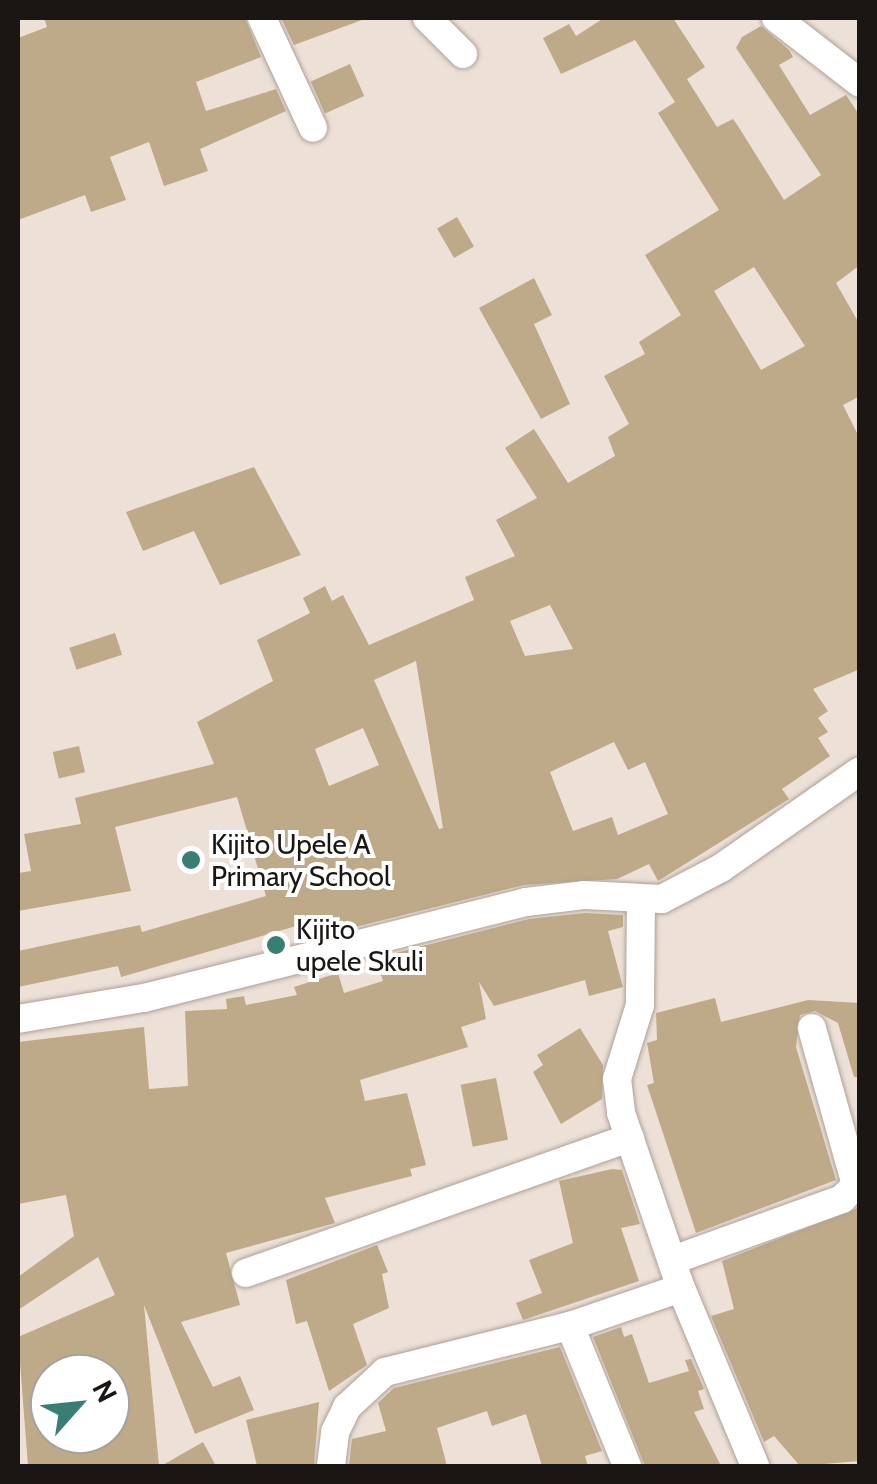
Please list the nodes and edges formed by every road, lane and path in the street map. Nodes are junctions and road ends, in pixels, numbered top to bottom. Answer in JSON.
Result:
{"nodes":[{"id":1,"x":262,"y":18,"type":"edge"},
{"id":2,"x":426,"y":18,"type":"edge"},
{"id":3,"x":776,"y":18,"type":"edge"},
{"id":4,"x":463,"y":54,"type":"dead end"},
{"id":5,"x":860,"y":83,"type":"edge"},
{"id":6,"x":312,"y":128,"type":"dead end"},
{"id":7,"x":860,"y":771,"type":"edge"},
{"id":8,"x":641,"y":902,"type":"junction"},
{"id":9,"x":18,"y":1018,"type":"edge"},
{"id":10,"x":812,"y":1028,"type":"dead end"},
{"id":11,"x":630,"y":1138,"type":"junction"},
{"id":12,"x":673,"y":1260,"type":"junction"},
{"id":13,"x":246,"y":1273,"type":"dead end"},
{"id":14,"x":681,"y":1288,"type":"junction"},
{"id":15,"x":570,"y":1326,"type":"junction"},
{"id":16,"x":330,"y":1466,"type":"edge"},
{"id":17,"x":627,"y":1466,"type":"edge"},
{"id":18,"x":754,"y":1466,"type":"edge"}],
"edges":[{"from":1,"to":6,"type":"street"},
{"from":2,"to":4,"type":"street"},
{"from":3,"to":5,"type":"street"},
{"from":7,"to":8,"type":"street"},
{"from":8,"to":9,"type":"street"},
{"from":8,"to":11,"type":"street"},
{"from":10,"to":12,"type":"street"},
{"from":11,"to":12,"type":"street"},
{"from":11,"to":13,"type":"street"},
{"from":12,"to":14,"type":"street"},
{"from":14,"to":15,"type":"street"},
{"from":14,"to":18,"type":"street"},
{"from":15,"to":16,"type":"street"},
{"from":15,"to":17,"type":"street"}]}
